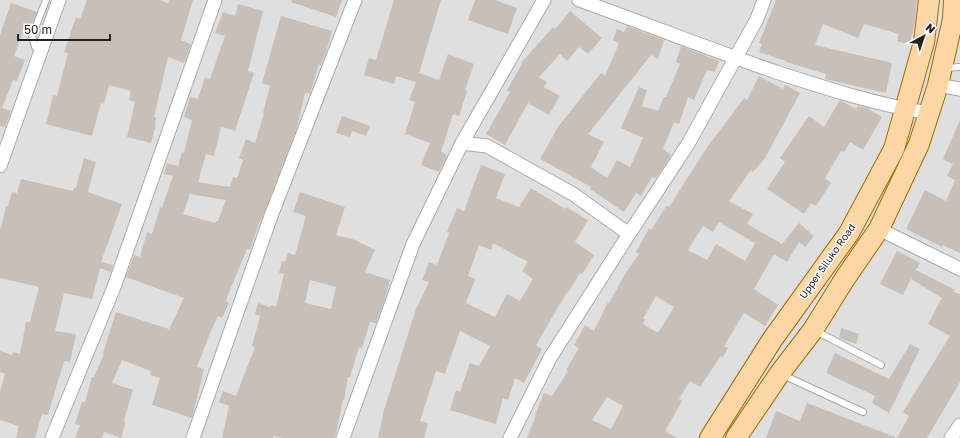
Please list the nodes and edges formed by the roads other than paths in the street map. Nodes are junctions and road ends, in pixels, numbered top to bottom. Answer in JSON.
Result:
{"nodes":[{"id":1,"x":46,"y":0,"type":"edge"},
{"id":2,"x":59,"y":0,"type":"edge"},
{"id":3,"x":214,"y":0,"type":"edge"},
{"id":4,"x":355,"y":0,"type":"edge"},
{"id":5,"x":544,"y":0,"type":"edge"},
{"id":6,"x":579,"y":0,"type":"edge"},
{"id":7,"x":764,"y":0,"type":"edge"},
{"id":8,"x":929,"y":0,"type":"edge"},
{"id":9,"x":954,"y":0,"type":"edge"},
{"id":10,"x":41,"y":51,"type":"junction"},
{"id":11,"x":735,"y":58,"type":"junction"},
{"id":12,"x":946,"y":74,"type":"edge"},
{"id":13,"x":960,"y":89,"type":"edge"},
{"id":14,"x":905,"y":109,"type":"junction"},
{"id":15,"x":929,"y":113,"type":"junction"},
{"id":16,"x":462,"y":142,"type":"junction"},
{"id":17,"x":0,"y":166,"type":"edge"},
{"id":18,"x":879,"y":229,"type":"junction"},
{"id":19,"x":629,"y":234,"type":"junction"},
{"id":20,"x":960,"y":269,"type":"edge"},
{"id":21,"x":813,"y":330,"type":"junction"},
{"id":22,"x":881,"y":366,"type":"dead end"},
{"id":23,"x":780,"y":373,"type":"junction"},
{"id":24,"x":863,"y":412,"type":"dead end"},
{"id":25,"x":960,"y":425,"type":"edge"},
{"id":26,"x":52,"y":438,"type":"edge"},
{"id":27,"x":193,"y":438,"type":"edge"},
{"id":28,"x":343,"y":438,"type":"edge"},
{"id":29,"x":510,"y":438,"type":"edge"},
{"id":30,"x":710,"y":438,"type":"edge"},
{"id":31,"x":736,"y":438,"type":"edge"},
{"id":32,"x":951,"y":438,"type":"edge"}],
"edges":[{"from":1,"to":10,"type":"lane"},
{"from":2,"to":10,"type":"street"},
{"from":3,"to":26,"type":"street"},
{"from":4,"to":27,"type":"street"},
{"from":5,"to":16,"type":"street"},
{"from":6,"to":11,"type":"street"},
{"from":7,"to":11,"type":"street"},
{"from":8,"to":14,"type":"main road","name":"Upper Siluko Road"},
{"from":9,"to":12,"type":"main road"},
{"from":10,"to":17,"type":"street"},
{"from":11,"to":14,"type":"street"},
{"from":11,"to":19,"type":"street"},
{"from":12,"to":13,"type":"street"},
{"from":12,"to":15,"type":"main road"},
{"from":14,"to":15,"type":"street"},
{"from":14,"to":30,"type":"main road","name":"Upper Siluko Road"},
{"from":15,"to":18,"type":"main road"},
{"from":16,"to":19,"type":"street"},
{"from":16,"to":28,"type":"street"},
{"from":18,"to":20,"type":"street"},
{"from":18,"to":21,"type":"main road"},
{"from":19,"to":29,"type":"street"},
{"from":21,"to":22,"type":"lane"},
{"from":21,"to":23,"type":"main road"},
{"from":23,"to":24,"type":"lane"},
{"from":23,"to":31,"type":"main road"},
{"from":25,"to":32,"type":"street"}]}
